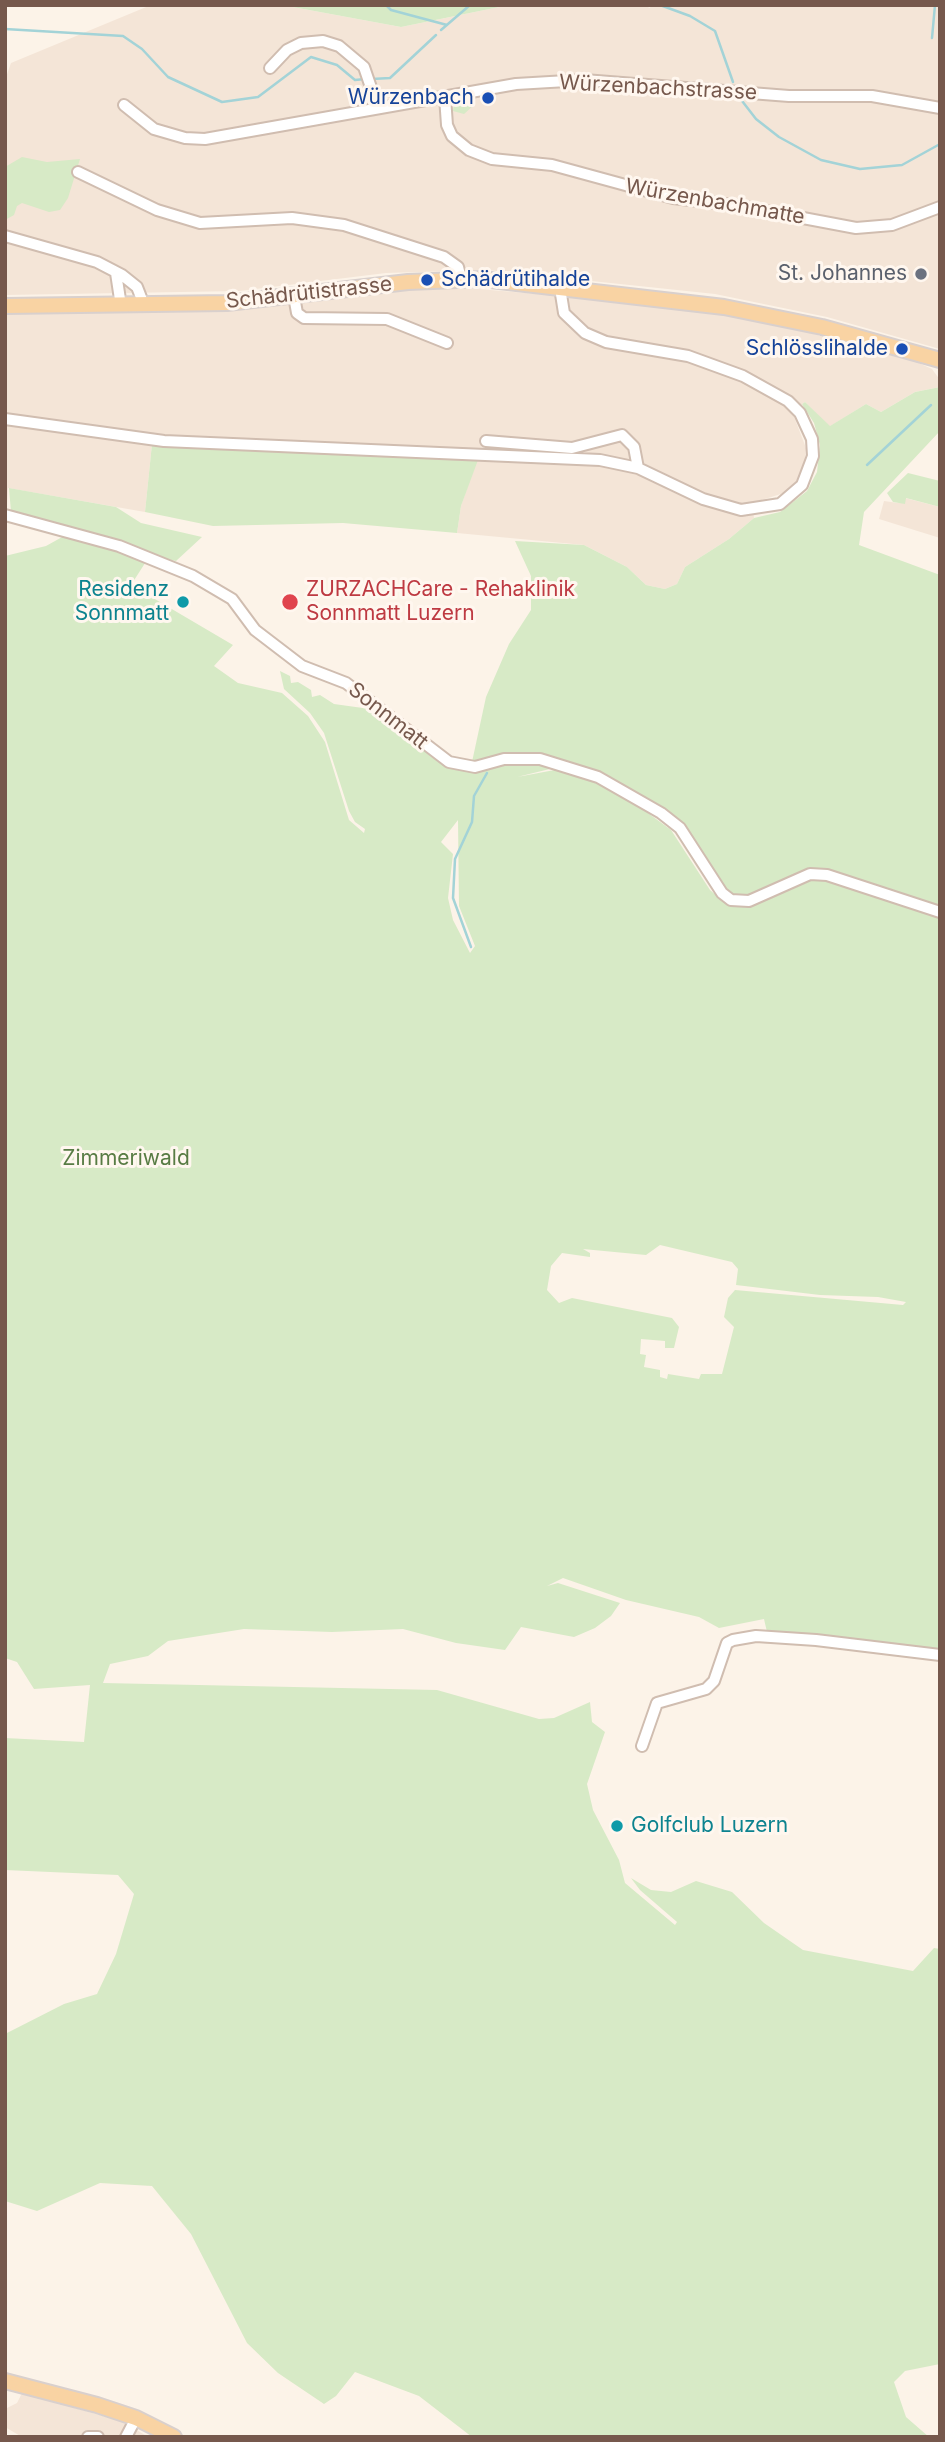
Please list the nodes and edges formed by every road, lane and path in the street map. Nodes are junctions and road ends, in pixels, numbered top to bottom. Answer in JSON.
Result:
{"nodes":[{"id":1,"x":270,"y":68,"type":"dead end"},
{"id":2,"x":445,"y":97,"type":"junction"},
{"id":3,"x":124,"y":105,"type":"dead end"},
{"id":4,"x":378,"y":108,"type":"junction"},
{"id":5,"x":940,"y":108,"type":"edge"},
{"id":6,"x":78,"y":173,"type":"dead end"},
{"id":7,"x":940,"y":207,"type":"edge"},
{"id":8,"x":5,"y":236,"type":"edge"},
{"id":9,"x":116,"y":273,"type":"junction"},
{"id":10,"x":461,"y":279,"type":"junction"},
{"id":11,"x":560,"y":288,"type":"junction"},
{"id":12,"x":294,"y":296,"type":"junction"},
{"id":13,"x":145,"y":305,"type":"junction"},
{"id":14,"x":5,"y":306,"type":"edge"},
{"id":15,"x":121,"y":306,"type":"junction"},
{"id":16,"x":447,"y":343,"type":"dead end"},
{"id":17,"x":940,"y":360,"type":"edge"},
{"id":18,"x":5,"y":419,"type":"edge"},
{"id":19,"x":486,"y":441,"type":"dead end"},
{"id":20,"x":638,"y":468,"type":"junction"},
{"id":21,"x":5,"y":515,"type":"edge"},
{"id":22,"x":940,"y":912,"type":"edge"},
{"id":23,"x":940,"y":1655,"type":"edge"},
{"id":24,"x":642,"y":1746,"type":"dead end"},
{"id":25,"x":5,"y":2381,"type":"edge"},
{"id":26,"x":135,"y":2418,"type":"junction"},
{"id":27,"x":88,"y":2437,"type":"edge"},
{"id":28,"x":98,"y":2437,"type":"edge"},
{"id":29,"x":126,"y":2437,"type":"edge"},
{"id":30,"x":174,"y":2437,"type":"edge"}],
"edges":[{"from":1,"to":4,"type":"street"},
{"from":2,"to":4,"type":"street","name":"Würzenbachstrasse"},
{"from":2,"to":5,"type":"street","name":"Würzenbachstrasse"},
{"from":2,"to":7,"type":"street","name":"Würzenbachmatte"},
{"from":3,"to":4,"type":"street","name":"Würzenbachstrasse"},
{"from":6,"to":10,"type":"street"},
{"from":8,"to":9,"type":"street"},
{"from":9,"to":13,"type":"street"},
{"from":9,"to":15,"type":"street"},
{"from":10,"to":11,"type":"main road","name":"Schädrütistrasse"},
{"from":10,"to":12,"type":"main road","name":"Schädrütistrasse"},
{"from":11,"to":17,"type":"main road","name":"Schädrütistrasse"},
{"from":11,"to":20,"type":"street"},
{"from":12,"to":13,"type":"main road","name":"Schädrütistrasse"},
{"from":12,"to":16,"type":"street"},
{"from":13,"to":15,"type":"main road","name":"Schädrütistrasse"},
{"from":14,"to":15,"type":"main road","name":"Schädrütistrasse"},
{"from":18,"to":20,"type":"street"},
{"from":19,"to":20,"type":"street"},
{"from":21,"to":22,"type":"street","name":"Sonnmatt"},
{"from":23,"to":24,"type":"street"},
{"from":25,"to":26,"type":"main road"},
{"from":26,"to":29,"type":"street"},
{"from":26,"to":30,"type":"main road"},
{"from":27,"to":28,"type":"street"}]}
